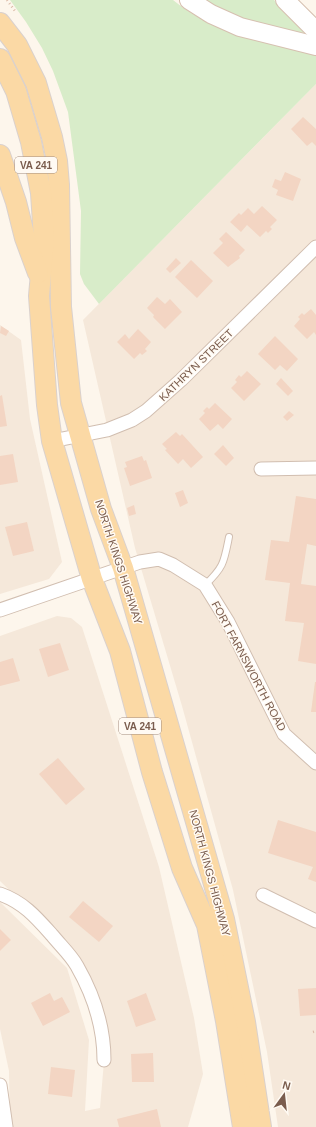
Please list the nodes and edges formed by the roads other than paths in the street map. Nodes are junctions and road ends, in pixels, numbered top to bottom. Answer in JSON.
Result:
{"nodes":[{"id":1,"x":189,"y":0,"type":"edge"},
{"id":2,"x":285,"y":0,"type":"edge"},
{"id":3,"x":0,"y":23,"type":"edge"},
{"id":4,"x":316,"y":31,"type":"edge"},
{"id":5,"x":316,"y":46,"type":"edge"},
{"id":6,"x":0,"y":59,"type":"edge"},
{"id":7,"x":0,"y":155,"type":"edge"},
{"id":8,"x":316,"y":247,"type":"edge"},
{"id":9,"x":39,"y":276,"type":"junction"},
{"id":10,"x":80,"y":435,"type":"junction"},
{"id":11,"x":52,"y":441,"type":"junction"},
{"id":12,"x":316,"y":468,"type":"edge"},
{"id":13,"x":261,"y":469,"type":"dead end"},
{"id":14,"x":229,"y":537,"type":"dead end"},
{"id":15,"x":123,"y":568,"type":"junction"},
{"id":16,"x":92,"y":579,"type":"junction"},
{"id":17,"x":205,"y":585,"type":"junction"},
{"id":18,"x":0,"y":610,"type":"edge"},
{"id":19,"x":316,"y":763,"type":"edge"},
{"id":20,"x":0,"y":894,"type":"edge"},
{"id":21,"x":263,"y":895,"type":"dead end"},
{"id":22,"x":316,"y":921,"type":"edge"},
{"id":23,"x":104,"y":1060,"type":"dead end"},
{"id":24,"x":0,"y":1085,"type":"edge"},
{"id":25,"x":6,"y":1127,"type":"edge"},
{"id":26,"x":243,"y":1127,"type":"edge"},
{"id":27,"x":261,"y":1127,"type":"edge"}],
"edges":[{"from":1,"to":5,"type":"main road"},
{"from":2,"to":4,"type":"main road"},
{"from":3,"to":10,"type":"main road","name":"NORTH KINGS HIGHWAY","number":"VA 241"},
{"from":6,"to":9,"type":"main road","name":"NORTH KINGS HIGHWAY","number":"VA 241"},
{"from":7,"to":9,"type":"main road","number":"VA 241"},
{"from":8,"to":10,"type":"street","name":"KATHRYN STREET"},
{"from":9,"to":11,"type":"main road","name":"NORTH KINGS HIGHWAY","number":"VA 241"},
{"from":10,"to":11,"type":"street","name":"KATHRYN STREET"},
{"from":10,"to":15,"type":"main road","name":"NORTH KINGS HIGHWAY","number":"VA 241"},
{"from":11,"to":16,"type":"main road","name":"NORTH KINGS HIGHWAY","number":"VA 241"},
{"from":12,"to":13,"type":"street"},
{"from":14,"to":17,"type":"lane"},
{"from":15,"to":16,"type":"street","name":"FORT FARNSWORTH ROAD"},
{"from":15,"to":17,"type":"street","name":"FORT FARNSWORTH ROAD"},
{"from":15,"to":27,"type":"main road","name":"NORTH KINGS HIGHWAY","number":"VA 241"},
{"from":16,"to":18,"type":"street","name":"FORT FARNSWORTH ROAD"},
{"from":16,"to":26,"type":"main road","name":"NORTH KINGS HIGHWAY","number":"VA 241"},
{"from":17,"to":19,"type":"street","name":"FORT FARNSWORTH ROAD"},
{"from":20,"to":23,"type":"street"},
{"from":21,"to":22,"type":"street"},
{"from":24,"to":25,"type":"street"}]}
